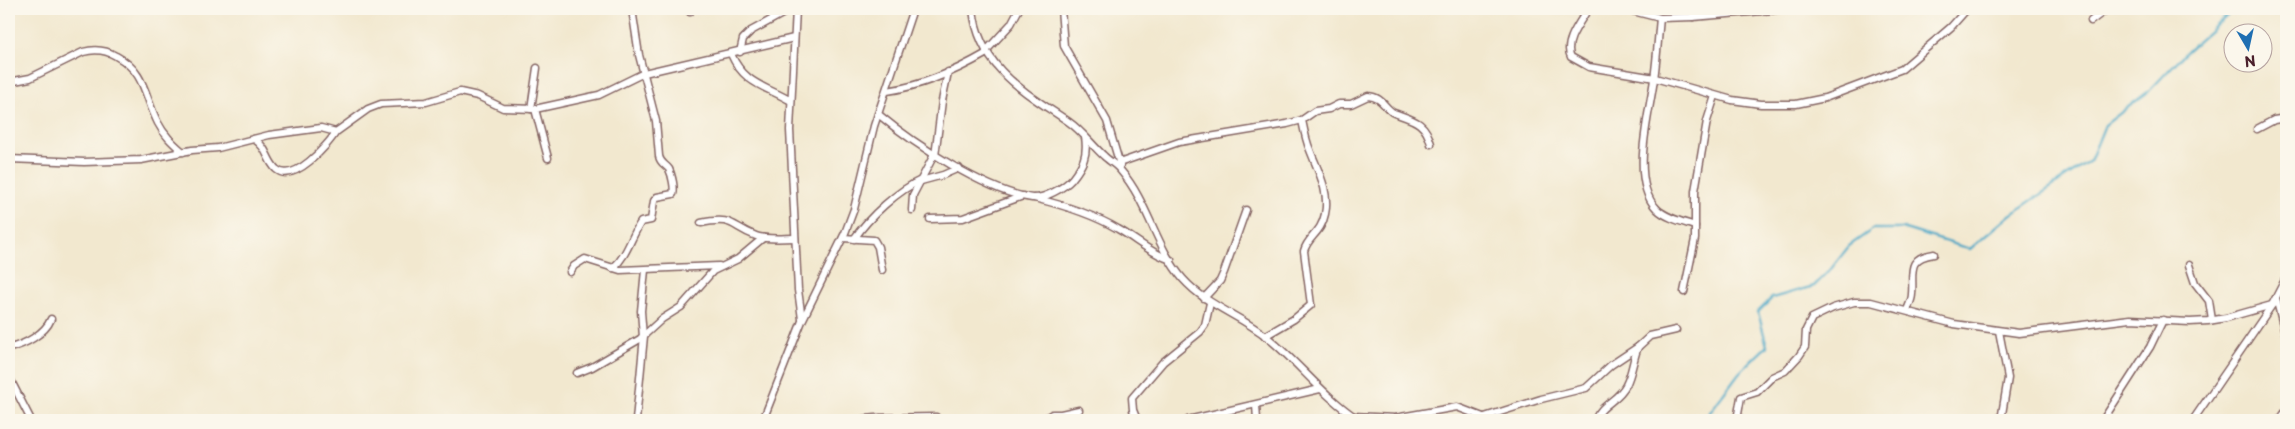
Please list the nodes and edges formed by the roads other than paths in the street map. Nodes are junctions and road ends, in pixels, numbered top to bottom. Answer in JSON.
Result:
{"nodes":[{"id":1,"x":632,"y":9,"type":"edge"},
{"id":2,"x":791,"y":9,"type":"edge"},
{"id":3,"x":796,"y":9,"type":"edge"},
{"id":4,"x":913,"y":9,"type":"edge"},
{"id":5,"x":973,"y":9,"type":"edge"},
{"id":6,"x":1019,"y":9,"type":"edge"},
{"id":7,"x":1061,"y":9,"type":"edge"},
{"id":8,"x":1588,"y":9,"type":"edge"},
{"id":9,"x":1625,"y":9,"type":"edge"},
{"id":10,"x":1694,"y":9,"type":"edge"},
{"id":11,"x":1785,"y":9,"type":"edge"},
{"id":12,"x":1967,"y":9,"type":"edge"},
{"id":13,"x":2107,"y":9,"type":"edge"},
{"id":14,"x":1693,"y":17,"type":"junction"},
{"id":15,"x":1660,"y":18,"type":"junction"},
{"id":16,"x":2091,"y":21,"type":"dead end"},
{"id":17,"x":794,"y":38,"type":"junction"},
{"id":18,"x":740,"y":52,"type":"junction"},
{"id":19,"x":986,"y":52,"type":"junction"},
{"id":20,"x":731,"y":54,"type":"junction"},
{"id":21,"x":537,"y":68,"type":"dead end"},
{"id":22,"x":948,"y":72,"type":"junction"},
{"id":23,"x":644,"y":73,"type":"junction"},
{"id":24,"x":1655,"y":78,"type":"junction"},
{"id":25,"x":9,"y":82,"type":"edge"},
{"id":26,"x":887,"y":91,"type":"junction"},
{"id":27,"x":1715,"y":96,"type":"junction"},
{"id":28,"x":790,"y":101,"type":"junction"},
{"id":29,"x":533,"y":109,"type":"junction"},
{"id":30,"x":878,"y":114,"type":"junction"},
{"id":31,"x":2286,"y":118,"type":"edge"},
{"id":32,"x":1302,"y":120,"type":"junction"},
{"id":33,"x":2257,"y":129,"type":"dead end"},
{"id":34,"x":336,"y":132,"type":"junction"},
{"id":35,"x":1085,"y":136,"type":"junction"},
{"id":36,"x":254,"y":139,"type":"junction"},
{"id":37,"x":1432,"y":144,"type":"dead end"},
{"id":38,"x":183,"y":152,"type":"junction"},
{"id":39,"x":935,"y":156,"type":"junction"},
{"id":40,"x":548,"y":158,"type":"dead end"},
{"id":41,"x":9,"y":159,"type":"edge"},
{"id":42,"x":1120,"y":166,"type":"junction"},
{"id":43,"x":958,"y":168,"type":"junction"},
{"id":44,"x":922,"y":180,"type":"junction"},
{"id":45,"x":1024,"y":195,"type":"junction"},
{"id":46,"x":1033,"y":198,"type":"junction"},
{"id":47,"x":912,"y":210,"type":"dead end"},
{"id":48,"x":1246,"y":210,"type":"dead end"},
{"id":49,"x":930,"y":219,"type":"dead end"},
{"id":50,"x":701,"y":223,"type":"dead end"},
{"id":51,"x":1695,"y":226,"type":"junction"},
{"id":52,"x":762,"y":238,"type":"junction"},
{"id":53,"x":795,"y":238,"type":"junction"},
{"id":54,"x":843,"y":238,"type":"junction"},
{"id":55,"x":854,"y":239,"type":"junction"},
{"id":56,"x":1934,"y":254,"type":"dead end"},
{"id":57,"x":1171,"y":260,"type":"junction"},
{"id":58,"x":2189,"y":265,"type":"dead end"},
{"id":59,"x":721,"y":266,"type":"junction"},
{"id":60,"x":613,"y":268,"type":"junction"},
{"id":61,"x":645,"y":270,"type":"junction"},
{"id":62,"x":882,"y":270,"type":"dead end"},
{"id":63,"x":570,"y":272,"type":"dead end"},
{"id":64,"x":2286,"y":278,"type":"edge"},
{"id":65,"x":1684,"y":292,"type":"dead end"},
{"id":66,"x":1204,"y":298,"type":"junction"},
{"id":67,"x":2274,"y":301,"type":"junction"},
{"id":68,"x":1210,"y":303,"type":"junction"},
{"id":69,"x":1908,"y":310,"type":"junction"},
{"id":70,"x":51,"y":319,"type":"dead end"},
{"id":71,"x":2163,"y":320,"type":"junction"},
{"id":72,"x":2212,"y":320,"type":"junction"},
{"id":73,"x":802,"y":321,"type":"junction"},
{"id":74,"x":1676,"y":330,"type":"dead end"},
{"id":75,"x":1999,"y":331,"type":"junction"},
{"id":76,"x":644,"y":336,"type":"junction"},
{"id":77,"x":1265,"y":336,"type":"junction"},
{"id":78,"x":2286,"y":336,"type":"edge"},
{"id":79,"x":1638,"y":347,"type":"junction"},
{"id":80,"x":9,"y":348,"type":"edge"},
{"id":81,"x":577,"y":373,"type":"dead end"},
{"id":82,"x":9,"y":377,"type":"edge"},
{"id":83,"x":1320,"y":389,"type":"junction"},
{"id":84,"x":1256,"y":405,"type":"junction"},
{"id":85,"x":1079,"y":410,"type":"dead end"},
{"id":86,"x":2286,"y":411,"type":"edge"},
{"id":87,"x":1352,"y":416,"type":"junction"},
{"id":88,"x":936,"y":417,"type":"dead end"},
{"id":89,"x":1483,"y":417,"type":"junction"},
{"id":90,"x":31,"y":420,"type":"edge"},
{"id":91,"x":636,"y":420,"type":"edge"},
{"id":92,"x":763,"y":420,"type":"edge"},
{"id":93,"x":856,"y":420,"type":"edge"},
{"id":94,"x":1042,"y":420,"type":"edge"},
{"id":95,"x":1137,"y":420,"type":"edge"},
{"id":96,"x":1188,"y":420,"type":"edge"},
{"id":97,"x":1257,"y":420,"type":"edge"},
{"id":98,"x":1359,"y":420,"type":"edge"},
{"id":99,"x":1475,"y":420,"type":"edge"},
{"id":100,"x":1595,"y":420,"type":"edge"},
{"id":101,"x":1737,"y":420,"type":"edge"},
{"id":102,"x":2001,"y":420,"type":"edge"},
{"id":103,"x":2103,"y":420,"type":"edge"},
{"id":104,"x":2193,"y":420,"type":"edge"},
{"id":105,"x":2280,"y":420,"type":"edge"}],
"edges":[{"from":1,"to":23,"type":"street"},
{"from":2,"to":18,"type":"street"},
{"from":3,"to":17,"type":"street"},
{"from":4,"to":26,"type":"street"},
{"from":5,"to":19,"type":"street"},
{"from":6,"to":19,"type":"street"},
{"from":7,"to":42,"type":"street"},
{"from":8,"to":24,"type":"street"},
{"from":9,"to":15,"type":"street"},
{"from":10,"to":14,"type":"street"},
{"from":11,"to":14,"type":"street"},
{"from":12,"to":27,"type":"street"},
{"from":13,"to":16,"type":"street"},
{"from":14,"to":15,"type":"street"},
{"from":15,"to":24,"type":"street"},
{"from":17,"to":18,"type":"street"},
{"from":17,"to":28,"type":"street"},
{"from":18,"to":20,"type":"street"},
{"from":19,"to":22,"type":"street"},
{"from":19,"to":35,"type":"street"},
{"from":20,"to":23,"type":"street"},
{"from":20,"to":28,"type":"street"},
{"from":21,"to":29,"type":"street"},
{"from":22,"to":26,"type":"street"},
{"from":22,"to":39,"type":"street"},
{"from":23,"to":29,"type":"street"},
{"from":23,"to":60,"type":"street"},
{"from":24,"to":27,"type":"street"},
{"from":24,"to":51,"type":"street"},
{"from":25,"to":38,"type":"street"},
{"from":26,"to":30,"type":"street"},
{"from":27,"to":51,"type":"street"},
{"from":28,"to":53,"type":"street"},
{"from":29,"to":34,"type":"street"},
{"from":29,"to":40,"type":"street"},
{"from":30,"to":39,"type":"street"},
{"from":30,"to":54,"type":"street"},
{"from":31,"to":33,"type":"street"},
{"from":32,"to":37,"type":"street"},
{"from":32,"to":42,"type":"street"},
{"from":32,"to":77,"type":"street"},
{"from":34,"to":36,"type":"street"},
{"from":34,"to":36,"type":"street"},
{"from":35,"to":42,"type":"street"},
{"from":35,"to":46,"type":"street"},
{"from":36,"to":38,"type":"street"},
{"from":38,"to":41,"type":"street"},
{"from":39,"to":43,"type":"street"},
{"from":39,"to":44,"type":"street"},
{"from":42,"to":57,"type":"street"},
{"from":43,"to":44,"type":"street"},
{"from":43,"to":45,"type":"street"},
{"from":44,"to":47,"type":"street"},
{"from":44,"to":55,"type":"street"},
{"from":45,"to":46,"type":"street"},
{"from":45,"to":49,"type":"street"},
{"from":46,"to":57,"type":"street"},
{"from":48,"to":66,"type":"street"},
{"from":50,"to":52,"type":"street"},
{"from":51,"to":65,"type":"street"},
{"from":52,"to":53,"type":"street"},
{"from":52,"to":59,"type":"street"},
{"from":53,"to":73,"type":"street"},
{"from":54,"to":55,"type":"street"},
{"from":54,"to":73,"type":"street"},
{"from":55,"to":62,"type":"street"},
{"from":56,"to":69,"type":"street"},
{"from":57,"to":66,"type":"street"},
{"from":58,"to":72,"type":"street"},
{"from":59,"to":61,"type":"street"},
{"from":59,"to":76,"type":"street"},
{"from":60,"to":61,"type":"street"},
{"from":60,"to":63,"type":"street"},
{"from":61,"to":76,"type":"street"},
{"from":64,"to":67,"type":"street"},
{"from":66,"to":68,"type":"street"},
{"from":67,"to":72,"type":"street"},
{"from":67,"to":78,"type":"street"},
{"from":67,"to":104,"type":"street"},
{"from":68,"to":77,"type":"street"},
{"from":68,"to":95,"type":"street"},
{"from":69,"to":75,"type":"street"},
{"from":69,"to":101,"type":"street"},
{"from":70,"to":80,"type":"street"},
{"from":71,"to":72,"type":"street"},
{"from":71,"to":75,"type":"street"},
{"from":71,"to":103,"type":"street"},
{"from":73,"to":92,"type":"street"},
{"from":74,"to":79,"type":"street"},
{"from":75,"to":102,"type":"street"},
{"from":76,"to":81,"type":"street"},
{"from":76,"to":91,"type":"street"},
{"from":77,"to":83,"type":"street"},
{"from":79,"to":89,"type":"street"},
{"from":79,"to":100,"type":"street"},
{"from":82,"to":90,"type":"street"},
{"from":83,"to":84,"type":"street"},
{"from":83,"to":87,"type":"street"},
{"from":84,"to":96,"type":"street"},
{"from":84,"to":97,"type":"street"},
{"from":85,"to":94,"type":"street"},
{"from":86,"to":105,"type":"street"},
{"from":87,"to":89,"type":"street"},
{"from":87,"to":98,"type":"street"},
{"from":88,"to":93,"type":"street"},
{"from":89,"to":99,"type":"street"}]}
